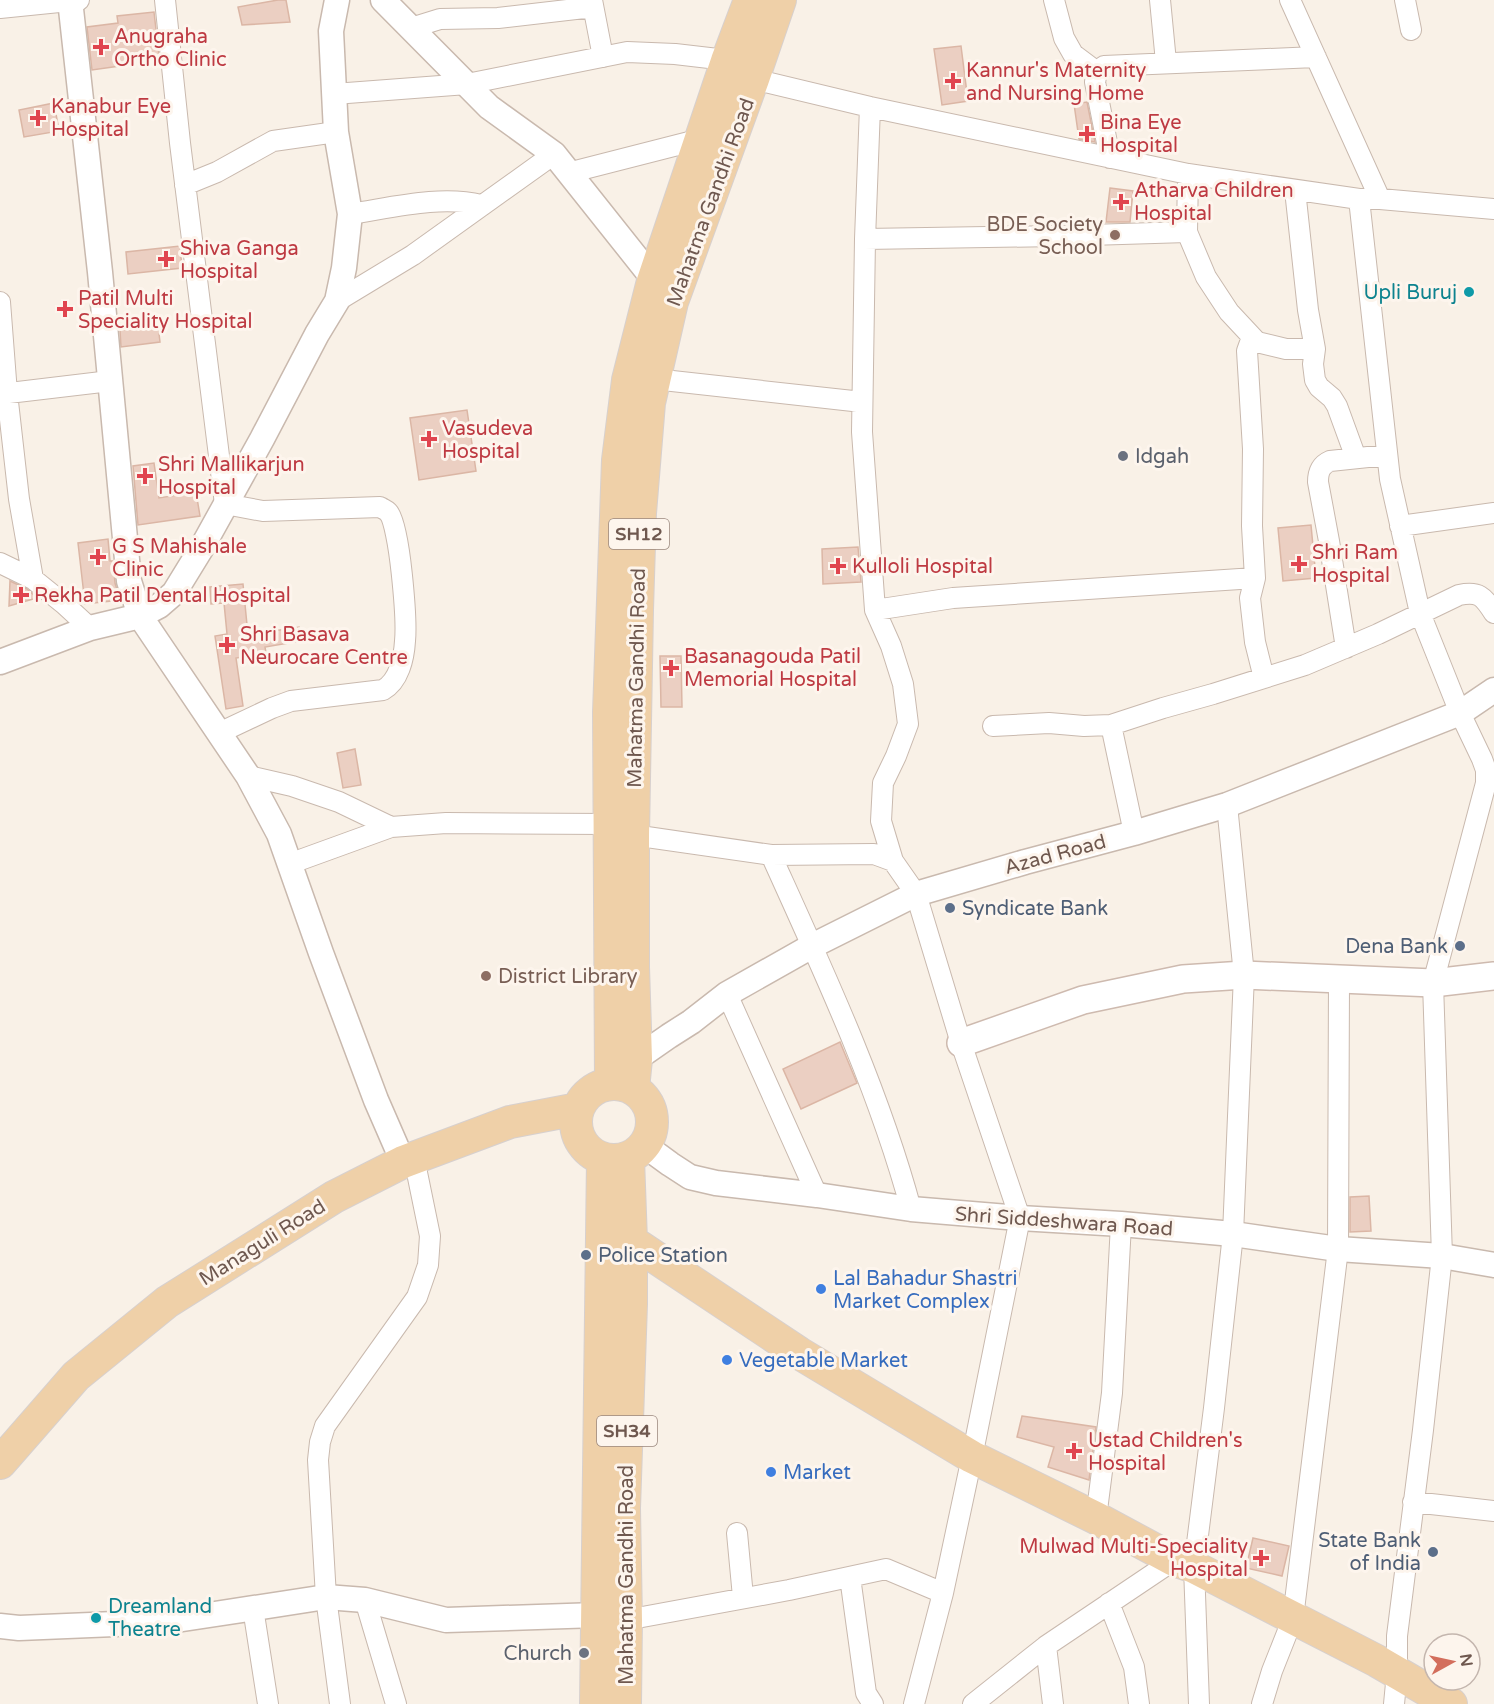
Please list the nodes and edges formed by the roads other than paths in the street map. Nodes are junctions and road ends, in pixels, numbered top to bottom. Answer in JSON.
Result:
{"nodes":[{"id":1,"x":73,"y":0,"type":"edge"},
{"id":2,"x":165,"y":0,"type":"edge"},
{"id":3,"x":337,"y":0,"type":"edge"},
{"id":4,"x":383,"y":0,"type":"edge"},
{"id":5,"x":750,"y":0,"type":"edge"},
{"id":6,"x":780,"y":0,"type":"edge"},
{"id":7,"x":1054,"y":0,"type":"edge"},
{"id":8,"x":1160,"y":0,"type":"edge"},
{"id":9,"x":1290,"y":0,"type":"edge"},
{"id":10,"x":1405,"y":0,"type":"edge"},
{"id":11,"x":592,"y":3,"type":"edge"},
{"id":12,"x":0,"y":8,"type":"edge"},
{"id":13,"x":498,"y":9,"type":"edge"},
{"id":14,"x":411,"y":28,"type":"junction"},
{"id":15,"x":1411,"y":30,"type":"dead end"},
{"id":16,"x":603,"y":57,"type":"junction"},
{"id":17,"x":1316,"y":57,"type":"junction"},
{"id":18,"x":727,"y":61,"type":"junction"},
{"id":19,"x":1166,"y":62,"type":"junction"},
{"id":20,"x":756,"y":71,"type":"junction"},
{"id":21,"x":1097,"y":72,"type":"junction"},
{"id":22,"x":467,"y":84,"type":"junction"},
{"id":23,"x":334,"y":94,"type":"junction"},
{"id":24,"x":870,"y":107,"type":"junction"},
{"id":25,"x":336,"y":132,"type":"junction"},
{"id":26,"x":701,"y":139,"type":"junction"},
{"id":27,"x":1110,"y":158,"type":"junction"},
{"id":28,"x":561,"y":163,"type":"junction"},
{"id":29,"x":1188,"y":174,"type":"junction"},
{"id":30,"x":185,"y":184,"type":"junction"},
{"id":31,"x":1295,"y":190,"type":"junction"},
{"id":32,"x":1359,"y":199,"type":"junction"},
{"id":33,"x":1380,"y":199,"type":"junction"},
{"id":34,"x":481,"y":205,"type":"junction"},
{"id":35,"x":1494,"y":209,"type":"edge"},
{"id":36,"x":350,"y":214,"type":"junction"},
{"id":37,"x":1187,"y":232,"type":"junction"},
{"id":38,"x":864,"y":239,"type":"junction"},
{"id":39,"x":663,"y":291,"type":"junction"},
{"id":40,"x":337,"y":301,"type":"junction"},
{"id":41,"x":0,"y":302,"type":"edge"},
{"id":42,"x":1252,"y":337,"type":"junction"},
{"id":43,"x":1315,"y":348,"type":"junction"},
{"id":44,"x":654,"y":379,"type":"junction"},
{"id":45,"x":110,"y":381,"type":"junction"},
{"id":46,"x":3,"y":394,"type":"edge"},
{"id":47,"x":862,"y":402,"type":"junction"},
{"id":48,"x":1387,"y":455,"type":"junction"},
{"id":49,"x":1356,"y":458,"type":"junction"},
{"id":50,"x":225,"y":504,"type":"junction"},
{"id":51,"x":1494,"y":513,"type":"edge"},
{"id":52,"x":1400,"y":526,"type":"junction"},
{"id":53,"x":0,"y":563,"type":"edge"},
{"id":54,"x":1255,"y":578,"type":"junction"},
{"id":55,"x":33,"y":579,"type":"junction"},
{"id":56,"x":875,"y":610,"type":"junction"},
{"id":57,"x":1420,"y":613,"type":"junction"},
{"id":58,"x":1494,"y":613,"type":"edge"},
{"id":59,"x":140,"y":616,"type":"junction"},
{"id":60,"x":90,"y":628,"type":"junction"},
{"id":61,"x":1346,"y":648,"type":"junction"},
{"id":62,"x":0,"y":662,"type":"edge"},
{"id":63,"x":1264,"y":678,"type":"junction"},
{"id":64,"x":1494,"y":690,"type":"edge"},
{"id":65,"x":1460,"y":713,"type":"junction"},
{"id":66,"x":1111,"y":725,"type":"junction"},
{"id":67,"x":993,"y":726,"type":"dead end"},
{"id":68,"x":219,"y":733,"type":"junction"},
{"id":69,"x":1490,"y":769,"type":"edge"},
{"id":70,"x":248,"y":776,"type":"junction"},
{"id":71,"x":1227,"y":805,"type":"junction"},
{"id":72,"x":391,"y":827,"type":"junction"},
{"id":73,"x":621,"y":830,"type":"junction"},
{"id":74,"x":1134,"y":833,"type":"junction"},
{"id":75,"x":771,"y":855,"type":"junction"},
{"id":76,"x":893,"y":861,"type":"junction"},
{"id":77,"x":289,"y":864,"type":"junction"},
{"id":78,"x":916,"y":894,"type":"junction"},
{"id":79,"x":812,"y":946,"type":"junction"},
{"id":80,"x":1244,"y":975,"type":"junction"},
{"id":81,"x":1494,"y":976,"type":"edge"},
{"id":82,"x":1339,"y":980,"type":"junction"},
{"id":83,"x":1433,"y":983,"type":"junction"},
{"id":84,"x":727,"y":994,"type":"junction"},
{"id":85,"x":962,"y":1042,"type":"junction"},
{"id":86,"x":626,"y":1077,"type":"junction"},
{"id":87,"x":578,"y":1109,"type":"junction"},
{"id":88,"x":625,"y":1154,"type":"junction"},
{"id":89,"x":408,"y":1160,"type":"junction"},
{"id":90,"x":817,"y":1195,"type":"junction"},
{"id":91,"x":911,"y":1209,"type":"junction"},
{"id":92,"x":1020,"y":1218,"type":"junction"},
{"id":93,"x":1121,"y":1224,"type":"junction"},
{"id":94,"x":1233,"y":1234,"type":"junction"},
{"id":95,"x":631,"y":1241,"type":"junction"},
{"id":96,"x":1338,"y":1249,"type":"junction"},
{"id":97,"x":1442,"y":1256,"type":"junction"},
{"id":98,"x":1494,"y":1266,"type":"edge"},
{"id":99,"x":972,"y":1457,"type":"junction"},
{"id":100,"x":0,"y":1463,"type":"edge"},
{"id":101,"x":1413,"y":1502,"type":"junction"},
{"id":102,"x":1494,"y":1511,"type":"edge"},
{"id":103,"x":1096,"y":1518,"type":"junction"},
{"id":104,"x":736,"y":1533,"type":"dead end"},
{"id":105,"x":1184,"y":1563,"type":"junction"},
{"id":106,"x":850,"y":1577,"type":"junction"},
{"id":107,"x":943,"y":1593,"type":"junction"},
{"id":108,"x":326,"y":1597,"type":"junction"},
{"id":109,"x":743,"y":1597,"type":"junction"},
{"id":110,"x":365,"y":1600,"type":"junction"},
{"id":111,"x":1109,"y":1603,"type":"junction"},
{"id":112,"x":253,"y":1608,"type":"junction"},
{"id":113,"x":612,"y":1617,"type":"junction"},
{"id":114,"x":1293,"y":1618,"type":"junction"},
{"id":115,"x":0,"y":1626,"type":"edge"},
{"id":116,"x":1046,"y":1646,"type":"junction"},
{"id":117,"x":1397,"y":1672,"type":"junction"},
{"id":118,"x":268,"y":1704,"type":"edge"},
{"id":119,"x":340,"y":1704,"type":"edge"},
{"id":120,"x":396,"y":1704,"type":"edge"},
{"id":121,"x":596,"y":1704,"type":"edge"},
{"id":122,"x":625,"y":1704,"type":"edge"},
{"id":123,"x":873,"y":1704,"type":"edge"},
{"id":124,"x":914,"y":1704,"type":"edge"},
{"id":125,"x":973,"y":1704,"type":"edge"},
{"id":126,"x":1053,"y":1704,"type":"edge"},
{"id":127,"x":1139,"y":1704,"type":"edge"},
{"id":128,"x":1199,"y":1704,"type":"edge"},
{"id":129,"x":1262,"y":1704,"type":"edge"},
{"id":130,"x":1394,"y":1704,"type":"edge"},
{"id":131,"x":1451,"y":1704,"type":"edge"}],
"edges":[{"from":1,"to":12,"type":"street"},
{"from":1,"to":45,"type":"street"},
{"from":2,"to":30,"type":"street"},
{"from":3,"to":23,"type":"street"},
{"from":4,"to":14,"type":"street"},
{"from":5,"to":18,"type":"main road","name":"Mahatma Gandhi Road","number":"SH12"},
{"from":6,"to":20,"type":"main road","name":"Mahatma Gandhi Road","number":"SH12"},
{"from":7,"to":21,"type":"street"},
{"from":8,"to":19,"type":"street"},
{"from":9,"to":17,"type":"street"},
{"from":10,"to":15,"type":"street"},
{"from":11,"to":13,"type":"street"},
{"from":11,"to":16,"type":"street"},
{"from":13,"to":14,"type":"street"},
{"from":14,"to":22,"type":"street"},
{"from":16,"to":18,"type":"street"},
{"from":16,"to":22,"type":"street"},
{"from":17,"to":19,"type":"street"},
{"from":17,"to":33,"type":"street"},
{"from":18,"to":20,"type":"street"},
{"from":18,"to":26,"type":"main road","name":"Mahatma Gandhi Road","number":"SH12"},
{"from":19,"to":21,"type":"street"},
{"from":20,"to":24,"type":"street"},
{"from":20,"to":39,"type":"main road","name":"Mahatma Gandhi Road","number":"SH12"},
{"from":21,"to":27,"type":"street"},
{"from":22,"to":23,"type":"street"},
{"from":22,"to":28,"type":"street"},
{"from":23,"to":25,"type":"street"},
{"from":24,"to":27,"type":"street"},
{"from":24,"to":38,"type":"street"},
{"from":25,"to":30,"type":"street"},
{"from":25,"to":36,"type":"street"},
{"from":26,"to":28,"type":"street"},
{"from":26,"to":39,"type":"main road","name":"Mahatma Gandhi Road","number":"SH12"},
{"from":27,"to":29,"type":"street"},
{"from":28,"to":34,"type":"street"},
{"from":28,"to":39,"type":"street"},
{"from":29,"to":31,"type":"street"},
{"from":29,"to":37,"type":"street"},
{"from":30,"to":50,"type":"street"},
{"from":31,"to":32,"type":"street"},
{"from":31,"to":43,"type":"street"},
{"from":32,"to":33,"type":"street"},
{"from":32,"to":48,"type":"street"},
{"from":33,"to":35,"type":"street"},
{"from":34,"to":36,"type":"street"},
{"from":34,"to":40,"type":"street"},
{"from":36,"to":40,"type":"street"},
{"from":37,"to":38,"type":"street"},
{"from":37,"to":42,"type":"street"},
{"from":38,"to":47,"type":"street"},
{"from":39,"to":44,"type":"main road","name":"Mahatma Gandhi Road","number":"SH12"},
{"from":39,"to":73,"type":"main road","name":"Mahatma Gandhi Road","number":"SH12"},
{"from":40,"to":50,"type":"street"},
{"from":41,"to":46,"type":"street"},
{"from":42,"to":43,"type":"street"},
{"from":42,"to":54,"type":"street"},
{"from":43,"to":49,"type":"street"},
{"from":44,"to":47,"type":"street"},
{"from":44,"to":73,"type":"main road","name":"Mahatma Gandhi Road","number":"SH12"},
{"from":45,"to":46,"type":"street"},
{"from":45,"to":59,"type":"street"},
{"from":46,"to":55,"type":"street"},
{"from":47,"to":56,"type":"street"},
{"from":48,"to":49,"type":"street"},
{"from":48,"to":52,"type":"street"},
{"from":49,"to":61,"type":"street"},
{"from":50,"to":59,"type":"street"},
{"from":50,"to":68,"type":"street"},
{"from":51,"to":52,"type":"street"},
{"from":52,"to":57,"type":"street"},
{"from":53,"to":55,"type":"street"},
{"from":54,"to":56,"type":"street"},
{"from":54,"to":63,"type":"street"},
{"from":55,"to":60,"type":"street"},
{"from":56,"to":76,"type":"street"},
{"from":57,"to":58,"type":"street"},
{"from":57,"to":61,"type":"street"},
{"from":57,"to":65,"type":"street"},
{"from":59,"to":60,"type":"street"},
{"from":59,"to":68,"type":"street"},
{"from":60,"to":62,"type":"street"},
{"from":61,"to":63,"type":"street"},
{"from":63,"to":66,"type":"street"},
{"from":64,"to":65,"type":"street","name":"Azad Road"},
{"from":65,"to":69,"type":"street"},
{"from":65,"to":71,"type":"street","name":"Azad Road"},
{"from":66,"to":67,"type":"street"},
{"from":66,"to":74,"type":"street"},
{"from":68,"to":70,"type":"street"},
{"from":69,"to":83,"type":"street"},
{"from":70,"to":72,"type":"street"},
{"from":70,"to":77,"type":"street"},
{"from":71,"to":74,"type":"street","name":"Azad Road"},
{"from":71,"to":80,"type":"street"},
{"from":72,"to":73,"type":"street"},
{"from":72,"to":77,"type":"street"},
{"from":73,"to":75,"type":"street"},
{"from":73,"to":86,"type":"main road","name":"Mahatma Gandhi Road","number":"SH12"},
{"from":74,"to":78,"type":"street","name":"Azad Road"},
{"from":75,"to":76,"type":"street"},
{"from":75,"to":79,"type":"street"},
{"from":76,"to":78,"type":"street"},
{"from":77,"to":89,"type":"street"},
{"from":78,"to":79,"type":"street","name":"Azad Road"},
{"from":78,"to":85,"type":"street"},
{"from":79,"to":84,"type":"street","name":"Azad Road"},
{"from":79,"to":91,"type":"street"},
{"from":80,"to":82,"type":"main road"},
{"from":80,"to":85,"type":"main road"},
{"from":80,"to":94,"type":"street"},
{"from":81,"to":83,"type":"main road"},
{"from":82,"to":83,"type":"main road"},
{"from":82,"to":96,"type":"street"},
{"from":83,"to":97,"type":"street"},
{"from":84,"to":86,"type":"street","name":"Azad Road"},
{"from":84,"to":90,"type":"street"},
{"from":85,"to":92,"type":"street"},
{"from":86,"to":87,"type":"main road"},
{"from":86,"to":88,"type":"main road","number":"SH34"},
{"from":87,"to":88,"type":"main road"},
{"from":87,"to":89,"type":"main road","name":"Managuli Road"},
{"from":88,"to":90,"type":"street","name":"Shri Siddeshwara Road"},
{"from":88,"to":95,"type":"main road","name":"Mahatma Gandhi Road","number":"SH34"},
{"from":88,"to":113,"type":"main road","name":"Mahatma Gandhi Road","number":"SH34"},
{"from":89,"to":100,"type":"main road","name":"Managuli Road"},
{"from":89,"to":108,"type":"street"},
{"from":90,"to":91,"type":"street","name":"Shri Siddeshwara Road"},
{"from":91,"to":92,"type":"street","name":"Shri Siddeshwara Road"},
{"from":92,"to":93,"type":"street","name":"Shri Siddeshwara Road"},
{"from":92,"to":99,"type":"street"},
{"from":93,"to":94,"type":"street","name":"Shri Siddeshwara Road"},
{"from":93,"to":103,"type":"street"},
{"from":94,"to":96,"type":"street","name":"Shri Siddeshwara Road"},
{"from":94,"to":105,"type":"street"},
{"from":95,"to":99,"type":"main road"},
{"from":95,"to":113,"type":"main road","name":"Mahatma Gandhi Road","number":"SH34"},
{"from":96,"to":97,"type":"street","name":"Shri Siddeshwara Road"},
{"from":96,"to":114,"type":"street"},
{"from":97,"to":98,"type":"street","name":"Shri Siddeshwara Road"},
{"from":97,"to":101,"type":"street"},
{"from":99,"to":103,"type":"main road"},
{"from":99,"to":107,"type":"street"},
{"from":101,"to":102,"type":"street"},
{"from":101,"to":117,"type":"street"},
{"from":103,"to":105,"type":"main road"},
{"from":104,"to":109,"type":"street"},
{"from":105,"to":111,"type":"street"},
{"from":105,"to":114,"type":"main road"},
{"from":105,"to":128,"type":"street"},
{"from":106,"to":107,"type":"street"},
{"from":106,"to":109,"type":"street"},
{"from":106,"to":123,"type":"street"},
{"from":107,"to":124,"type":"street"},
{"from":108,"to":110,"type":"street"},
{"from":108,"to":112,"type":"street"},
{"from":108,"to":119,"type":"street"},
{"from":109,"to":113,"type":"street"},
{"from":110,"to":113,"type":"street"},
{"from":110,"to":120,"type":"street"},
{"from":111,"to":116,"type":"street"},
{"from":111,"to":127,"type":"street"},
{"from":112,"to":115,"type":"street"},
{"from":112,"to":118,"type":"street"},
{"from":113,"to":121,"type":"main road","name":"Mahatma Gandhi Road","number":"SH34"},
{"from":113,"to":122,"type":"main road","name":"Mahatma Gandhi Road","number":"SH34"},
{"from":114,"to":117,"type":"main road"},
{"from":114,"to":129,"type":"street"},
{"from":116,"to":125,"type":"street"},
{"from":116,"to":126,"type":"street"},
{"from":117,"to":130,"type":"street"},
{"from":117,"to":131,"type":"main road"}]}
